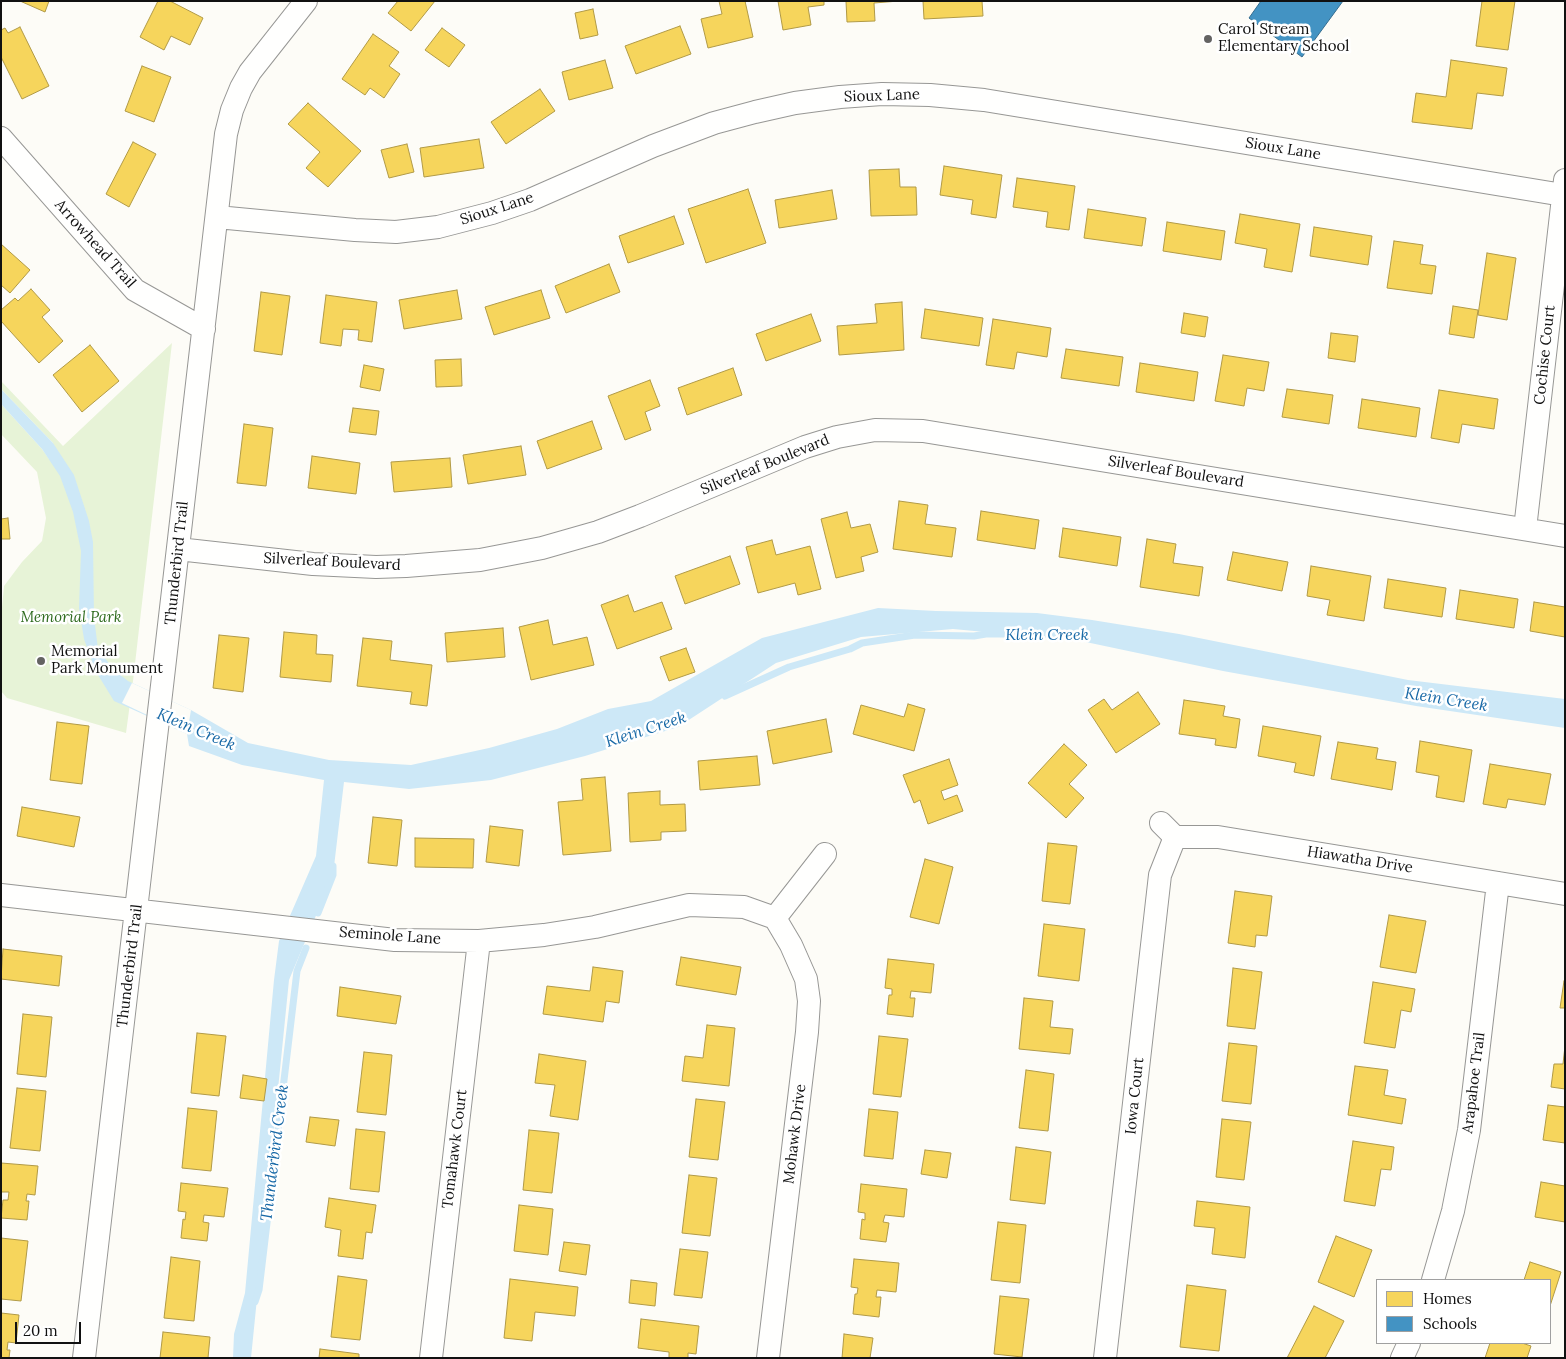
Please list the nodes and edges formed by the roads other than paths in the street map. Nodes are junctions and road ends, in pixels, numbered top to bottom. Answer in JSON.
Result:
{"nodes":[{"id":1,"x":306,"y":1,"type":"edge"},
{"id":2,"x":1,"y":138,"type":"edge"},
{"id":3,"x":1564,"y":187,"type":"edge"},
{"id":4,"x":217,"y":217,"type":"junction"},
{"id":5,"x":204,"y":329,"type":"junction"},
{"id":6,"x":1525,"y":529,"type":"junction"},
{"id":7,"x":1565,"y":536,"type":"edge"},
{"id":8,"x":178,"y":549,"type":"junction"},
{"id":9,"x":1168,"y":830,"type":"joint"},
{"id":10,"x":825,"y":854,"type":"dead end"},
{"id":11,"x":1498,"y":883,"type":"junction"},
{"id":12,"x":1565,"y":894,"type":"edge"},
{"id":13,"x":1,"y":895,"type":"edge"},
{"id":14,"x":136,"y":911,"type":"junction"},
{"id":15,"x":775,"y":918,"type":"junction"},
{"id":16,"x":479,"y":941,"type":"junction"},
{"id":17,"x":1433,"y":1279,"type":"edge"},
{"id":18,"x":1409,"y":1344,"type":"edge"},
{"id":19,"x":84,"y":1358,"type":"edge"},
{"id":20,"x":431,"y":1358,"type":"edge"},
{"id":21,"x":768,"y":1358,"type":"edge"},
{"id":22,"x":1105,"y":1358,"type":"edge"},
{"id":23,"x":1402,"y":1358,"type":"edge"}],
"edges":[{"from":1,"to":4,"type":"street","name":"Thunderbird Trail"},
{"from":2,"to":5,"type":"street","name":"Arrowhead Trail"},
{"from":3,"to":4,"type":"street","name":"Sioux Lane"},
{"from":3,"to":6,"type":"street","name":"Cochise Court"},
{"from":4,"to":5,"type":"street","name":"Thunderbird Trail"},
{"from":5,"to":8,"type":"street","name":"Thunderbird Trail"},
{"from":6,"to":7,"type":"street","name":"Silverleaf Boulevard"},
{"from":6,"to":8,"type":"street","name":"Silverleaf Boulevard"},
{"from":8,"to":14,"type":"street","name":"Thunderbird Trail"},
{"from":9,"to":11,"type":"street","name":"Hiawatha Drive"},
{"from":9,"to":22,"type":"street","name":"Iowa Court"},
{"from":10,"to":15,"type":"street"},
{"from":11,"to":12,"type":"street","name":"Hiawatha Drive"},
{"from":11,"to":17,"type":"street","name":"Arapahoe Trail"},
{"from":13,"to":14,"type":"street","name":"Seminole Lane"},
{"from":14,"to":16,"type":"street","name":"Seminole Lane"},
{"from":14,"to":19,"type":"street","name":"Thunderbird Trail"},
{"from":15,"to":16,"type":"street","name":"Seminole Lane"},
{"from":15,"to":21,"type":"street","name":"Mohawk Drive"},
{"from":16,"to":20,"type":"street","name":"Tomahawk Court"},
{"from":18,"to":23,"type":"street"}]}
